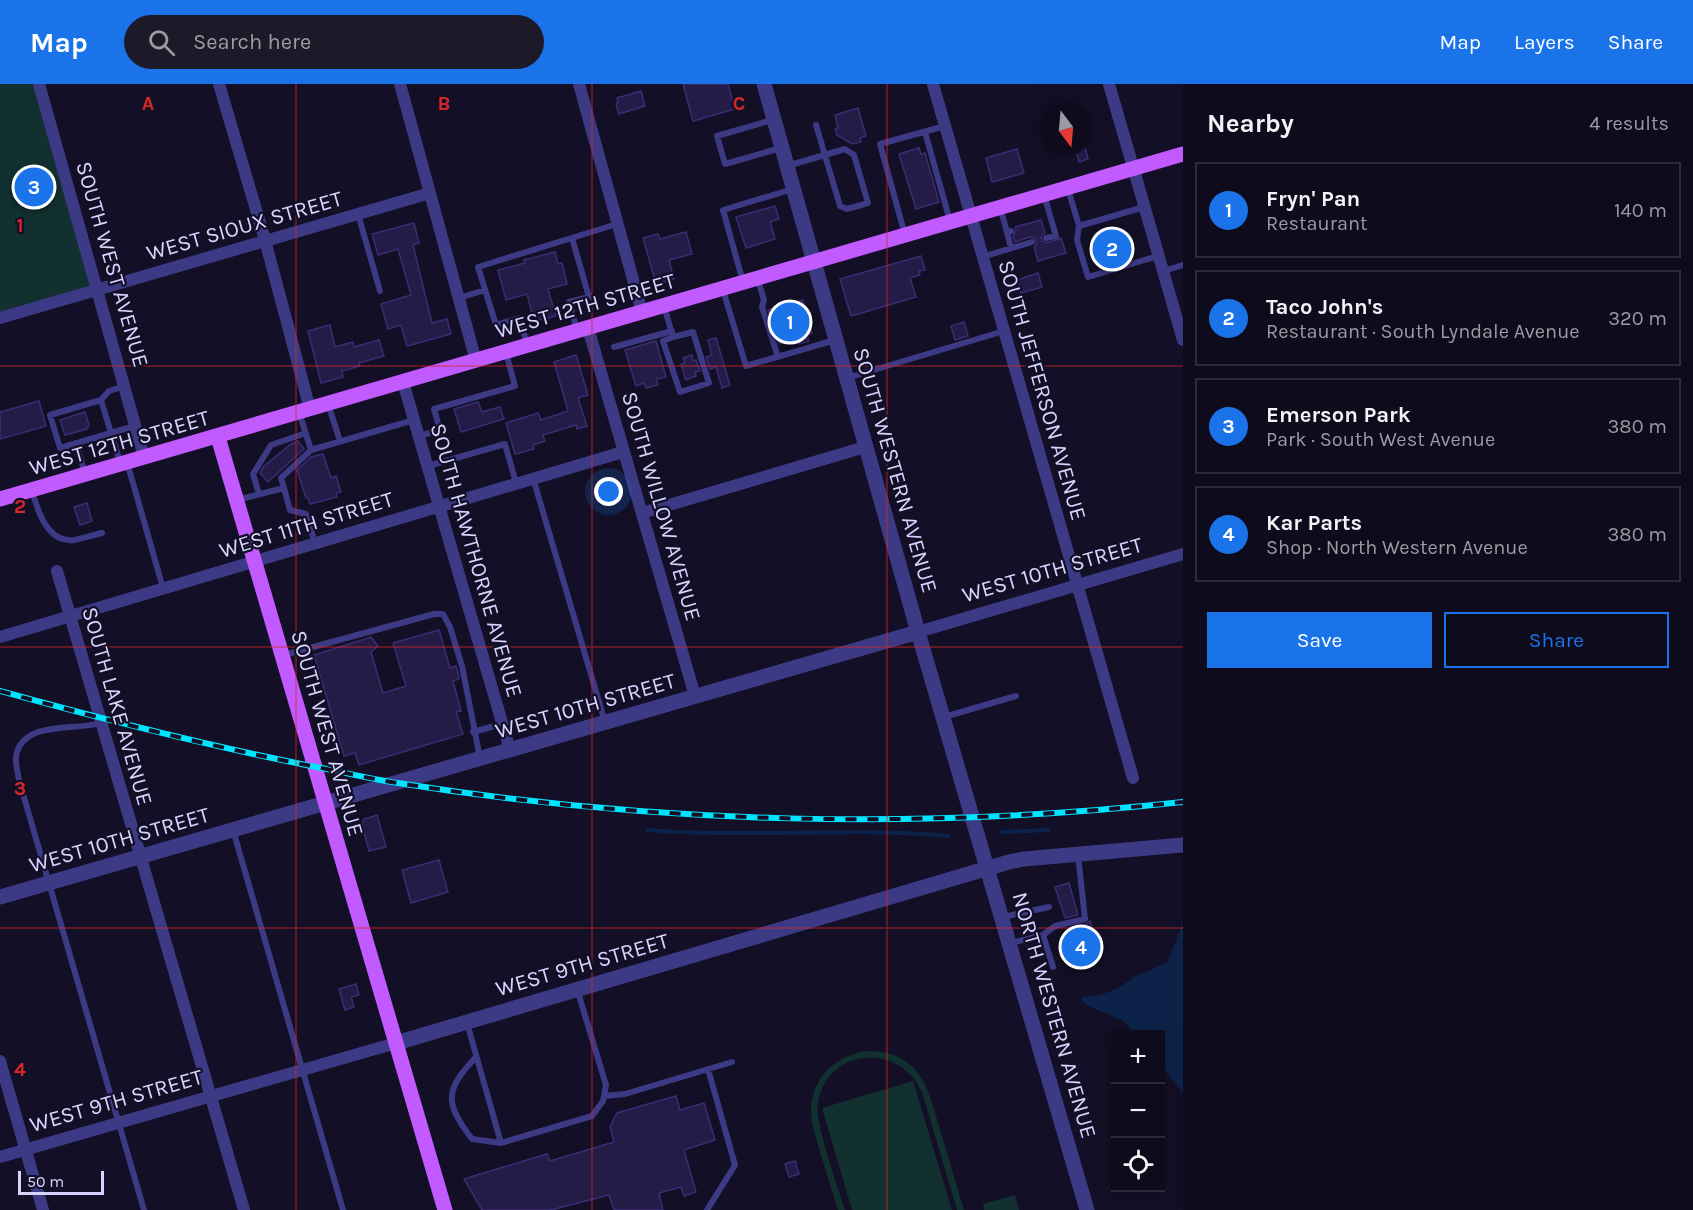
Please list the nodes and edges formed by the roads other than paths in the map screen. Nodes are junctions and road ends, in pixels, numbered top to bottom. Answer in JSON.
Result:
{"nodes":[{"id":1,"x":39,"y":84,"type":"edge"},
{"id":2,"x":219,"y":84,"type":"edge"},
{"id":3,"x":400,"y":84,"type":"edge"},
{"id":4,"x":579,"y":84,"type":"edge"},
{"id":5,"x":764,"y":84,"type":"edge"},
{"id":6,"x":933,"y":84,"type":"edge"},
{"id":7,"x":1109,"y":84,"type":"edge"},
{"id":8,"x":774,"y":120,"type":"junction"},
{"id":9,"x":816,"y":125,"type":"dead end"},
{"id":10,"x":945,"y":126,"type":"junction"},
{"id":11,"x":925,"y":132,"type":"junction"},
{"id":12,"x":782,"y":148,"type":"junction"},
{"id":13,"x":1183,"y":154,"type":"edge"},
{"id":14,"x":825,"y":155,"type":"junction"},
{"id":15,"x":787,"y":166,"type":"junction"},
{"id":16,"x":1132,"y":168,"type":"junction"},
{"id":17,"x":1067,"y":188,"type":"junction"},
{"id":18,"x":794,"y":189,"type":"junction"},
{"id":19,"x":430,"y":193,"type":"junction"},
{"id":20,"x":1044,"y":194,"type":"junction"},
{"id":21,"x":1000,"y":207,"type":"junction"},
{"id":22,"x":1144,"y":207,"type":"junction"},
{"id":23,"x":357,"y":214,"type":"junction"},
{"id":24,"x":970,"y":216,"type":"junction"},
{"id":25,"x":1051,"y":219,"type":"junction"},
{"id":26,"x":950,"y":222,"type":"junction"},
{"id":27,"x":1041,"y":222,"type":"dead end"},
{"id":28,"x":617,"y":224,"type":"junction"},
{"id":29,"x":1079,"y":226,"type":"junction"},
{"id":30,"x":905,"y":235,"type":"junction"},
{"id":31,"x":572,"y":238,"type":"junction"},
{"id":32,"x":1046,"y":238,"type":"dead end"},
{"id":33,"x":264,"y":240,"type":"junction"},
{"id":34,"x":1032,"y":242,"type":"dead end"},
{"id":35,"x":1011,"y":248,"type":"junction"},
{"id":36,"x":1158,"y":256,"type":"junction"},
{"id":37,"x":982,"y":257,"type":"junction"},
{"id":38,"x":814,"y":262,"type":"junction"},
{"id":39,"x":1183,"y":265,"type":"edge"},
{"id":40,"x":1163,"y":271,"type":"junction"},
{"id":41,"x":750,"y":280,"type":"junction"},
{"id":42,"x":723,"y":288,"type":"junction"},
{"id":43,"x":98,"y":290,"type":"junction"},
{"id":44,"x":485,"y":290,"type":"junction"},
{"id":45,"x":380,"y":291,"type":"dead end"},
{"id":46,"x":459,"y":298,"type":"junction"},
{"id":47,"x":664,"y":306,"type":"junction"},
{"id":48,"x":642,"y":312,"type":"junction"},
{"id":49,"x":0,"y":318,"type":"edge"},
{"id":50,"x":582,"y":329,"type":"junction"},
{"id":51,"x":1004,"y":331,"type":"junction"},
{"id":52,"x":672,"y":334,"type":"junction"},
{"id":53,"x":836,"y":340,"type":"junction"},
{"id":54,"x":1183,"y":340,"type":"edge"},
{"id":55,"x":528,"y":345,"type":"junction"},
{"id":56,"x":614,"y":347,"type":"dead end"},
{"id":57,"x":505,"y":352,"type":"junction"},
{"id":58,"x":778,"y":357,"type":"junction"},
{"id":59,"x":476,"y":361,"type":"junction"},
{"id":60,"x":846,"y":378,"type":"junction"},
{"id":61,"x":404,"y":382,"type":"junction"},
{"id":62,"x":124,"y":386,"type":"junction"},
{"id":63,"x":101,"y":400,"type":"junction"},
{"id":64,"x":327,"y":404,"type":"junction"},
{"id":65,"x":304,"y":411,"type":"junction"},
{"id":66,"x":414,"y":419,"type":"junction"},
{"id":67,"x":136,"y":426,"type":"junction"},
{"id":68,"x":111,"y":433,"type":"junction"},
{"id":69,"x":306,"y":433,"type":"junction"},
{"id":70,"x":218,"y":436,"type":"junction"},
{"id":71,"x":419,"y":436,"type":"junction"},
{"id":72,"x":340,"y":441,"type":"junction"},
{"id":73,"x":278,"y":442,"type":"junction"},
{"id":74,"x":76,"y":443,"type":"junction"},
{"id":75,"x":865,"y":447,"type":"junction"},
{"id":76,"x":283,"y":450,"type":"dead end"},
{"id":77,"x":311,"y":450,"type":"junction"},
{"id":78,"x":623,"y":452,"type":"junction"},
{"id":79,"x":144,"y":457,"type":"junction"},
{"id":80,"x":124,"y":463,"type":"junction"},
{"id":81,"x":428,"y":466,"type":"junction"},
{"id":82,"x":85,"y":474,"type":"junction"},
{"id":83,"x":533,"y":478,"type":"junction"},
{"id":84,"x":516,"y":483,"type":"junction"},
{"id":85,"x":284,"y":488,"type":"junction"},
{"id":86,"x":32,"y":490,"type":"junction"},
{"id":87,"x":259,"y":494,"type":"junction"},
{"id":88,"x":0,"y":499,"type":"edge"},
{"id":89,"x":237,"y":500,"type":"junction"},
{"id":90,"x":440,"y":506,"type":"junction"},
{"id":91,"x":642,"y":513,"type":"junction"},
{"id":92,"x":102,"y":533,"type":"dead end"},
{"id":93,"x":315,"y":543,"type":"junction"},
{"id":94,"x":1183,"y":554,"type":"edge"},
{"id":95,"x":254,"y":561,"type":"junction"},
{"id":96,"x":57,"y":571,"type":"dead end"},
{"id":97,"x":1078,"y":585,"type":"junction"},
{"id":98,"x":163,"y":588,"type":"junction"},
{"id":99,"x":70,"y":616,"type":"junction"},
{"id":100,"x":918,"y":632,"type":"junction"},
{"id":101,"x":0,"y":637,"type":"edge"},
{"id":102,"x":282,"y":655,"type":"junction"},
{"id":103,"x":695,"y":696,"type":"junction"},
{"id":104,"x":1016,"y":696,"type":"dead end"},
{"id":105,"x":944,"y":717,"type":"junction"},
{"id":106,"x":605,"y":722,"type":"junction"},
{"id":107,"x":101,"y":723,"type":"junction"},
{"id":108,"x":502,"y":724,"type":"junction"},
{"id":109,"x":473,"y":732,"type":"junction"},
{"id":110,"x":510,"y":750,"type":"junction"},
{"id":111,"x":480,"y":759,"type":"junction"},
{"id":112,"x":1133,"y":778,"type":"dead end"},
{"id":113,"x":326,"y":803,"type":"junction"},
{"id":114,"x":233,"y":830,"type":"junction"},
{"id":115,"x":1183,"y":845,"type":"edge"},
{"id":116,"x":1078,"y":854,"type":"junction"},
{"id":117,"x":141,"y":856,"type":"junction"},
{"id":118,"x":988,"y":868,"type":"junction"},
{"id":119,"x":49,"y":883,"type":"junction"},
{"id":120,"x":0,"y":897,"type":"edge"},
{"id":121,"x":1049,"y":907,"type":"dead end"},
{"id":122,"x":1003,"y":917,"type":"junction"},
{"id":123,"x":1043,"y":935,"type":"junction"},
{"id":124,"x":1011,"y":943,"type":"junction"},
{"id":125,"x":1053,"y":967,"type":"dead end"},
{"id":126,"x":577,"y":989,"type":"junction"},
{"id":127,"x":466,"y":1022,"type":"junction"},
{"id":128,"x":396,"y":1042,"type":"junction"},
{"id":129,"x":477,"y":1057,"type":"junction"},
{"id":130,"x":0,"y":1061,"type":"edge"},
{"id":131,"x":732,"y":1062,"type":"dead end"},
{"id":132,"x":302,"y":1069,"type":"junction"},
{"id":133,"x":708,"y":1069,"type":"junction"},
{"id":134,"x":210,"y":1095,"type":"junction"},
{"id":135,"x":604,"y":1096,"type":"junction"},
{"id":136,"x":118,"y":1122,"type":"junction"},
{"id":137,"x":501,"y":1143,"type":"junction"},
{"id":138,"x":26,"y":1150,"type":"junction"},
{"id":139,"x":0,"y":1157,"type":"edge"},
{"id":140,"x":43,"y":1210,"type":"edge"},
{"id":141,"x":144,"y":1210,"type":"edge"},
{"id":142,"x":244,"y":1210,"type":"edge"},
{"id":143,"x":344,"y":1210,"type":"edge"},
{"id":144,"x":445,"y":1210,"type":"edge"},
{"id":145,"x":707,"y":1210,"type":"edge"},
{"id":146,"x":1088,"y":1210,"type":"edge"}],
"edges":[{"from":1,"to":43,"type":"street","name":"SOUTH WEST AVENUE"},
{"from":2,"to":33,"type":"street"},
{"from":3,"to":19,"type":"street"},
{"from":4,"to":28,"type":"street"},
{"from":5,"to":8,"type":"street","name":"SOUTH WESTERN AVENUE"},
{"from":6,"to":10,"type":"street","name":"SOUTH JEFFERSON AVENUE"},
{"from":7,"to":16,"type":"street"},
{"from":8,"to":12,"type":"street","name":"SOUTH WESTERN AVENUE"},
{"from":8,"to":12,"type":"lane"},
{"from":9,"to":14,"type":"lane"},
{"from":10,"to":11,"type":"lane"},
{"from":10,"to":24,"type":"street","name":"SOUTH JEFFERSON AVENUE"},
{"from":11,"to":26,"type":"lane"},
{"from":11,"to":30,"type":"lane"},
{"from":12,"to":15,"type":"street","name":"SOUTH WESTERN AVENUE"},
{"from":13,"to":16,"type":"main road","name":"WEST 12TH STREET"},
{"from":14,"to":14,"type":"lane"},
{"from":14,"to":15,"type":"lane"},
{"from":15,"to":18,"type":"street","name":"SOUTH WESTERN AVENUE"},
{"from":16,"to":17,"type":"main road","name":"WEST 12TH STREET"},
{"from":16,"to":22,"type":"street"},
{"from":17,"to":20,"type":"main road","name":"WEST 12TH STREET"},
{"from":17,"to":29,"type":"lane"},
{"from":18,"to":38,"type":"street","name":"SOUTH WESTERN AVENUE"},
{"from":18,"to":41,"type":"lane"},
{"from":19,"to":23,"type":"street","name":"WEST SIOUX STREET"},
{"from":19,"to":46,"type":"street"},
{"from":20,"to":21,"type":"main road","name":"WEST 12TH STREET"},
{"from":20,"to":25,"type":"lane"},
{"from":21,"to":24,"type":"main road","name":"WEST 12TH STREET"},
{"from":21,"to":35,"type":"lane"},
{"from":22,"to":29,"type":"lane"},
{"from":22,"to":36,"type":"street"},
{"from":23,"to":33,"type":"street","name":"WEST SIOUX STREET"},
{"from":23,"to":45,"type":"lane"},
{"from":24,"to":26,"type":"main road","name":"WEST 12TH STREET"},
{"from":24,"to":37,"type":"street","name":"SOUTH JEFFERSON AVENUE"},
{"from":25,"to":27,"type":"lane"},
{"from":25,"to":32,"type":"lane"},
{"from":26,"to":30,"type":"main road","name":"WEST 12TH STREET"},
{"from":28,"to":31,"type":"lane"},
{"from":28,"to":48,"type":"street"},
{"from":29,"to":36,"type":"lane"},
{"from":30,"to":38,"type":"main road","name":"WEST 12TH STREET"},
{"from":31,"to":44,"type":"lane"},
{"from":31,"to":50,"type":"lane"},
{"from":33,"to":43,"type":"street","name":"WEST SIOUX STREET"},
{"from":33,"to":65,"type":"street"},
{"from":34,"to":35,"type":"lane"},
{"from":35,"to":37,"type":"lane"},
{"from":36,"to":40,"type":"street"},
{"from":37,"to":51,"type":"street","name":"SOUTH JEFFERSON AVENUE"},
{"from":38,"to":41,"type":"main road","name":"WEST 12TH STREET"},
{"from":38,"to":53,"type":"street","name":"SOUTH WESTERN AVENUE"},
{"from":39,"to":40,"type":"lane"},
{"from":40,"to":54,"type":"street"},
{"from":41,"to":42,"type":"main road","name":"WEST 12TH STREET"},
{"from":41,"to":58,"type":"lane"},
{"from":42,"to":47,"type":"main road","name":"WEST 12TH STREET"},
{"from":42,"to":58,"type":"lane"},
{"from":43,"to":49,"type":"street","name":"WEST SIOUX STREET"},
{"from":43,"to":62,"type":"street","name":"SOUTH WEST AVENUE"},
{"from":44,"to":46,"type":"lane"},
{"from":44,"to":55,"type":"lane"},
{"from":46,"to":59,"type":"street"},
{"from":47,"to":48,"type":"main road","name":"WEST 12TH STREET"},
{"from":47,"to":52,"type":"lane"},
{"from":48,"to":50,"type":"main road","name":"WEST 12TH STREET"},
{"from":50,"to":55,"type":"main road","name":"WEST 12TH STREET"},
{"from":50,"to":78,"type":"street","name":"SOUTH WILLOW AVENUE"},
{"from":51,"to":60,"type":"lane"},
{"from":51,"to":97,"type":"street","name":"SOUTH JEFFERSON AVENUE"},
{"from":52,"to":52,"type":"lane"},
{"from":52,"to":56,"type":"lane"},
{"from":53,"to":58,"type":"lane"},
{"from":53,"to":60,"type":"street","name":"SOUTH WESTERN AVENUE"},
{"from":55,"to":57,"type":"main road","name":"WEST 12TH STREET"},
{"from":57,"to":59,"type":"main road","name":"WEST 12TH STREET"},
{"from":57,"to":71,"type":"lane"},
{"from":59,"to":61,"type":"main road","name":"WEST 12TH STREET"},
{"from":60,"to":75,"type":"street","name":"SOUTH WESTERN AVENUE"},
{"from":61,"to":64,"type":"main road","name":"WEST 12TH STREET"},
{"from":61,"to":66,"type":"street","name":"SOUTH HAWTHORNE AVENUE"},
{"from":62,"to":63,"type":"lane"},
{"from":62,"to":67,"type":"street","name":"SOUTH WEST AVENUE"},
{"from":63,"to":68,"type":"lane"},
{"from":63,"to":74,"type":"lane"},
{"from":64,"to":65,"type":"main road","name":"WEST 12TH STREET"},
{"from":64,"to":72,"type":"lane"},
{"from":65,"to":69,"type":"lane"},
{"from":65,"to":70,"type":"main road","name":"WEST 12TH STREET"},
{"from":66,"to":71,"type":"street","name":"SOUTH HAWTHORNE AVENUE"},
{"from":66,"to":72,"type":"lane"},
{"from":67,"to":68,"type":"lane"},
{"from":67,"to":79,"type":"street","name":"SOUTH WEST AVENUE"},
{"from":68,"to":74,"type":"lane"},
{"from":68,"to":80,"type":"lane"},
{"from":69,"to":73,"type":"lane"},
{"from":69,"to":77,"type":"lane"},
{"from":70,"to":79,"type":"main road","name":"WEST 12TH STREET"},
{"from":70,"to":89,"type":"main road","name":"SOUTH WEST AVENUE"},
{"from":71,"to":81,"type":"street","name":"SOUTH HAWTHORNE AVENUE"},
{"from":72,"to":77,"type":"lane"},
{"from":73,"to":76,"type":"lane"},
{"from":73,"to":87,"type":"lane"},
{"from":74,"to":82,"type":"lane"},
{"from":75,"to":91,"type":"street"},
{"from":75,"to":100,"type":"street","name":"SOUTH WESTERN AVENUE"},
{"from":77,"to":85,"type":"lane"},
{"from":78,"to":83,"type":"street","name":"WEST 11TH STREET"},
{"from":78,"to":91,"type":"street","name":"SOUTH WILLOW AVENUE"},
{"from":79,"to":80,"type":"main road","name":"WEST 12TH STREET"},
{"from":80,"to":82,"type":"main road","name":"WEST 12TH STREET"},
{"from":80,"to":98,"type":"lane"},
{"from":81,"to":84,"type":"lane"},
{"from":81,"to":90,"type":"street","name":"SOUTH HAWTHORNE AVENUE"},
{"from":82,"to":86,"type":"main road","name":"WEST 12TH STREET"},
{"from":83,"to":84,"type":"street","name":"WEST 11TH STREET"},
{"from":83,"to":106,"type":"lane"},
{"from":84,"to":90,"type":"street","name":"WEST 11TH STREET"},
{"from":85,"to":87,"type":"lane"},
{"from":85,"to":93,"type":"lane"},
{"from":86,"to":88,"type":"main road","name":"WEST 12TH STREET"},
{"from":86,"to":92,"type":"lane"},
{"from":87,"to":89,"type":"lane"},
{"from":89,"to":95,"type":"main road","name":"SOUTH WEST AVENUE"},
{"from":90,"to":93,"type":"street","name":"WEST 11TH STREET"},
{"from":90,"to":108,"type":"street","name":"SOUTH HAWTHORNE AVENUE"},
{"from":91,"to":103,"type":"street","name":"SOUTH WILLOW AVENUE"},
{"from":93,"to":95,"type":"street","name":"WEST 11TH STREET"},
{"from":94,"to":97,"type":"street","name":"WEST 10TH STREET"},
{"from":95,"to":98,"type":"street","name":"WEST 11TH STREET"},
{"from":95,"to":102,"type":"main road","name":"SOUTH WEST AVENUE"},
{"from":96,"to":99,"type":"street","name":"SOUTH LAKE AVENUE"},
{"from":97,"to":100,"type":"street","name":"WEST 10TH STREET"},
{"from":97,"to":112,"type":"street","name":"SOUTH JEFFERSON AVENUE"},
{"from":98,"to":99,"type":"street","name":"WEST 11TH STREET"},
{"from":99,"to":101,"type":"street","name":"WEST 11TH STREET"},
{"from":99,"to":107,"type":"street","name":"SOUTH LAKE AVENUE"},
{"from":100,"to":103,"type":"street","name":"WEST 10TH STREET"},
{"from":100,"to":105,"type":"street","name":"SOUTH WESTERN AVENUE"},
{"from":102,"to":109,"type":"lane"},
{"from":102,"to":113,"type":"main road","name":"SOUTH WEST AVENUE"},
{"from":103,"to":106,"type":"street","name":"WEST 10TH STREET"},
{"from":104,"to":105,"type":"lane"},
{"from":105,"to":118,"type":"street","name":"SOUTH WESTERN AVENUE"},
{"from":106,"to":110,"type":"street","name":"WEST 10TH STREET"},
{"from":107,"to":117,"type":"street","name":"SOUTH LAKE AVENUE"},
{"from":107,"to":119,"type":"lane"},
{"from":108,"to":109,"type":"lane"},
{"from":108,"to":110,"type":"street","name":"SOUTH HAWTHORNE AVENUE"},
{"from":109,"to":111,"type":"lane"},
{"from":110,"to":111,"type":"street","name":"WEST 10TH STREET"},
{"from":111,"to":113,"type":"street","name":"WEST 10TH STREET"},
{"from":113,"to":114,"type":"street","name":"WEST 10TH STREET"},
{"from":113,"to":128,"type":"main road","name":"SOUTH WEST AVENUE"},
{"from":114,"to":117,"type":"street","name":"WEST 10TH STREET"},
{"from":114,"to":132,"type":"lane"},
{"from":115,"to":116,"type":"street","name":"WEST 9TH STREET"},
{"from":116,"to":118,"type":"street","name":"WEST 9TH STREET"},
{"from":116,"to":123,"type":"lane"},
{"from":117,"to":119,"type":"street","name":"WEST 10TH STREET"},
{"from":117,"to":134,"type":"street","name":"SOUTH LAKE AVENUE"},
{"from":118,"to":122,"type":"street","name":"NORTH WESTERN AVENUE"},
{"from":118,"to":126,"type":"street","name":"WEST 9TH STREET"},
{"from":119,"to":120,"type":"street","name":"WEST 10TH STREET"},
{"from":119,"to":136,"type":"lane"},
{"from":121,"to":122,"type":"lane"},
{"from":122,"to":124,"type":"street","name":"NORTH WESTERN AVENUE"},
{"from":123,"to":124,"type":"lane"},
{"from":123,"to":125,"type":"lane"},
{"from":124,"to":146,"type":"street","name":"NORTH WESTERN AVENUE"},
{"from":126,"to":127,"type":"street","name":"WEST 9TH STREET"},
{"from":126,"to":135,"type":"lane"},
{"from":127,"to":128,"type":"street","name":"WEST 9TH STREET"},
{"from":127,"to":129,"type":"lane"},
{"from":128,"to":132,"type":"street","name":"WEST 9TH STREET"},
{"from":128,"to":144,"type":"main road","name":"SOUTH WEST AVENUE"},
{"from":129,"to":137,"type":"lane"},
{"from":129,"to":137,"type":"lane"},
{"from":130,"to":138,"type":"street"},
{"from":131,"to":133,"type":"lane"},
{"from":132,"to":134,"type":"street","name":"WEST 9TH STREET"},
{"from":132,"to":143,"type":"lane"},
{"from":133,"to":135,"type":"lane"},
{"from":133,"to":145,"type":"lane"},
{"from":134,"to":136,"type":"street","name":"WEST 9TH STREET"},
{"from":134,"to":142,"type":"street","name":"SOUTH LAKE AVENUE"},
{"from":135,"to":137,"type":"lane"},
{"from":136,"to":138,"type":"street","name":"WEST 9TH STREET"},
{"from":136,"to":141,"type":"lane"},
{"from":138,"to":139,"type":"street","name":"WEST 9TH STREET"},
{"from":138,"to":140,"type":"street"}]}
